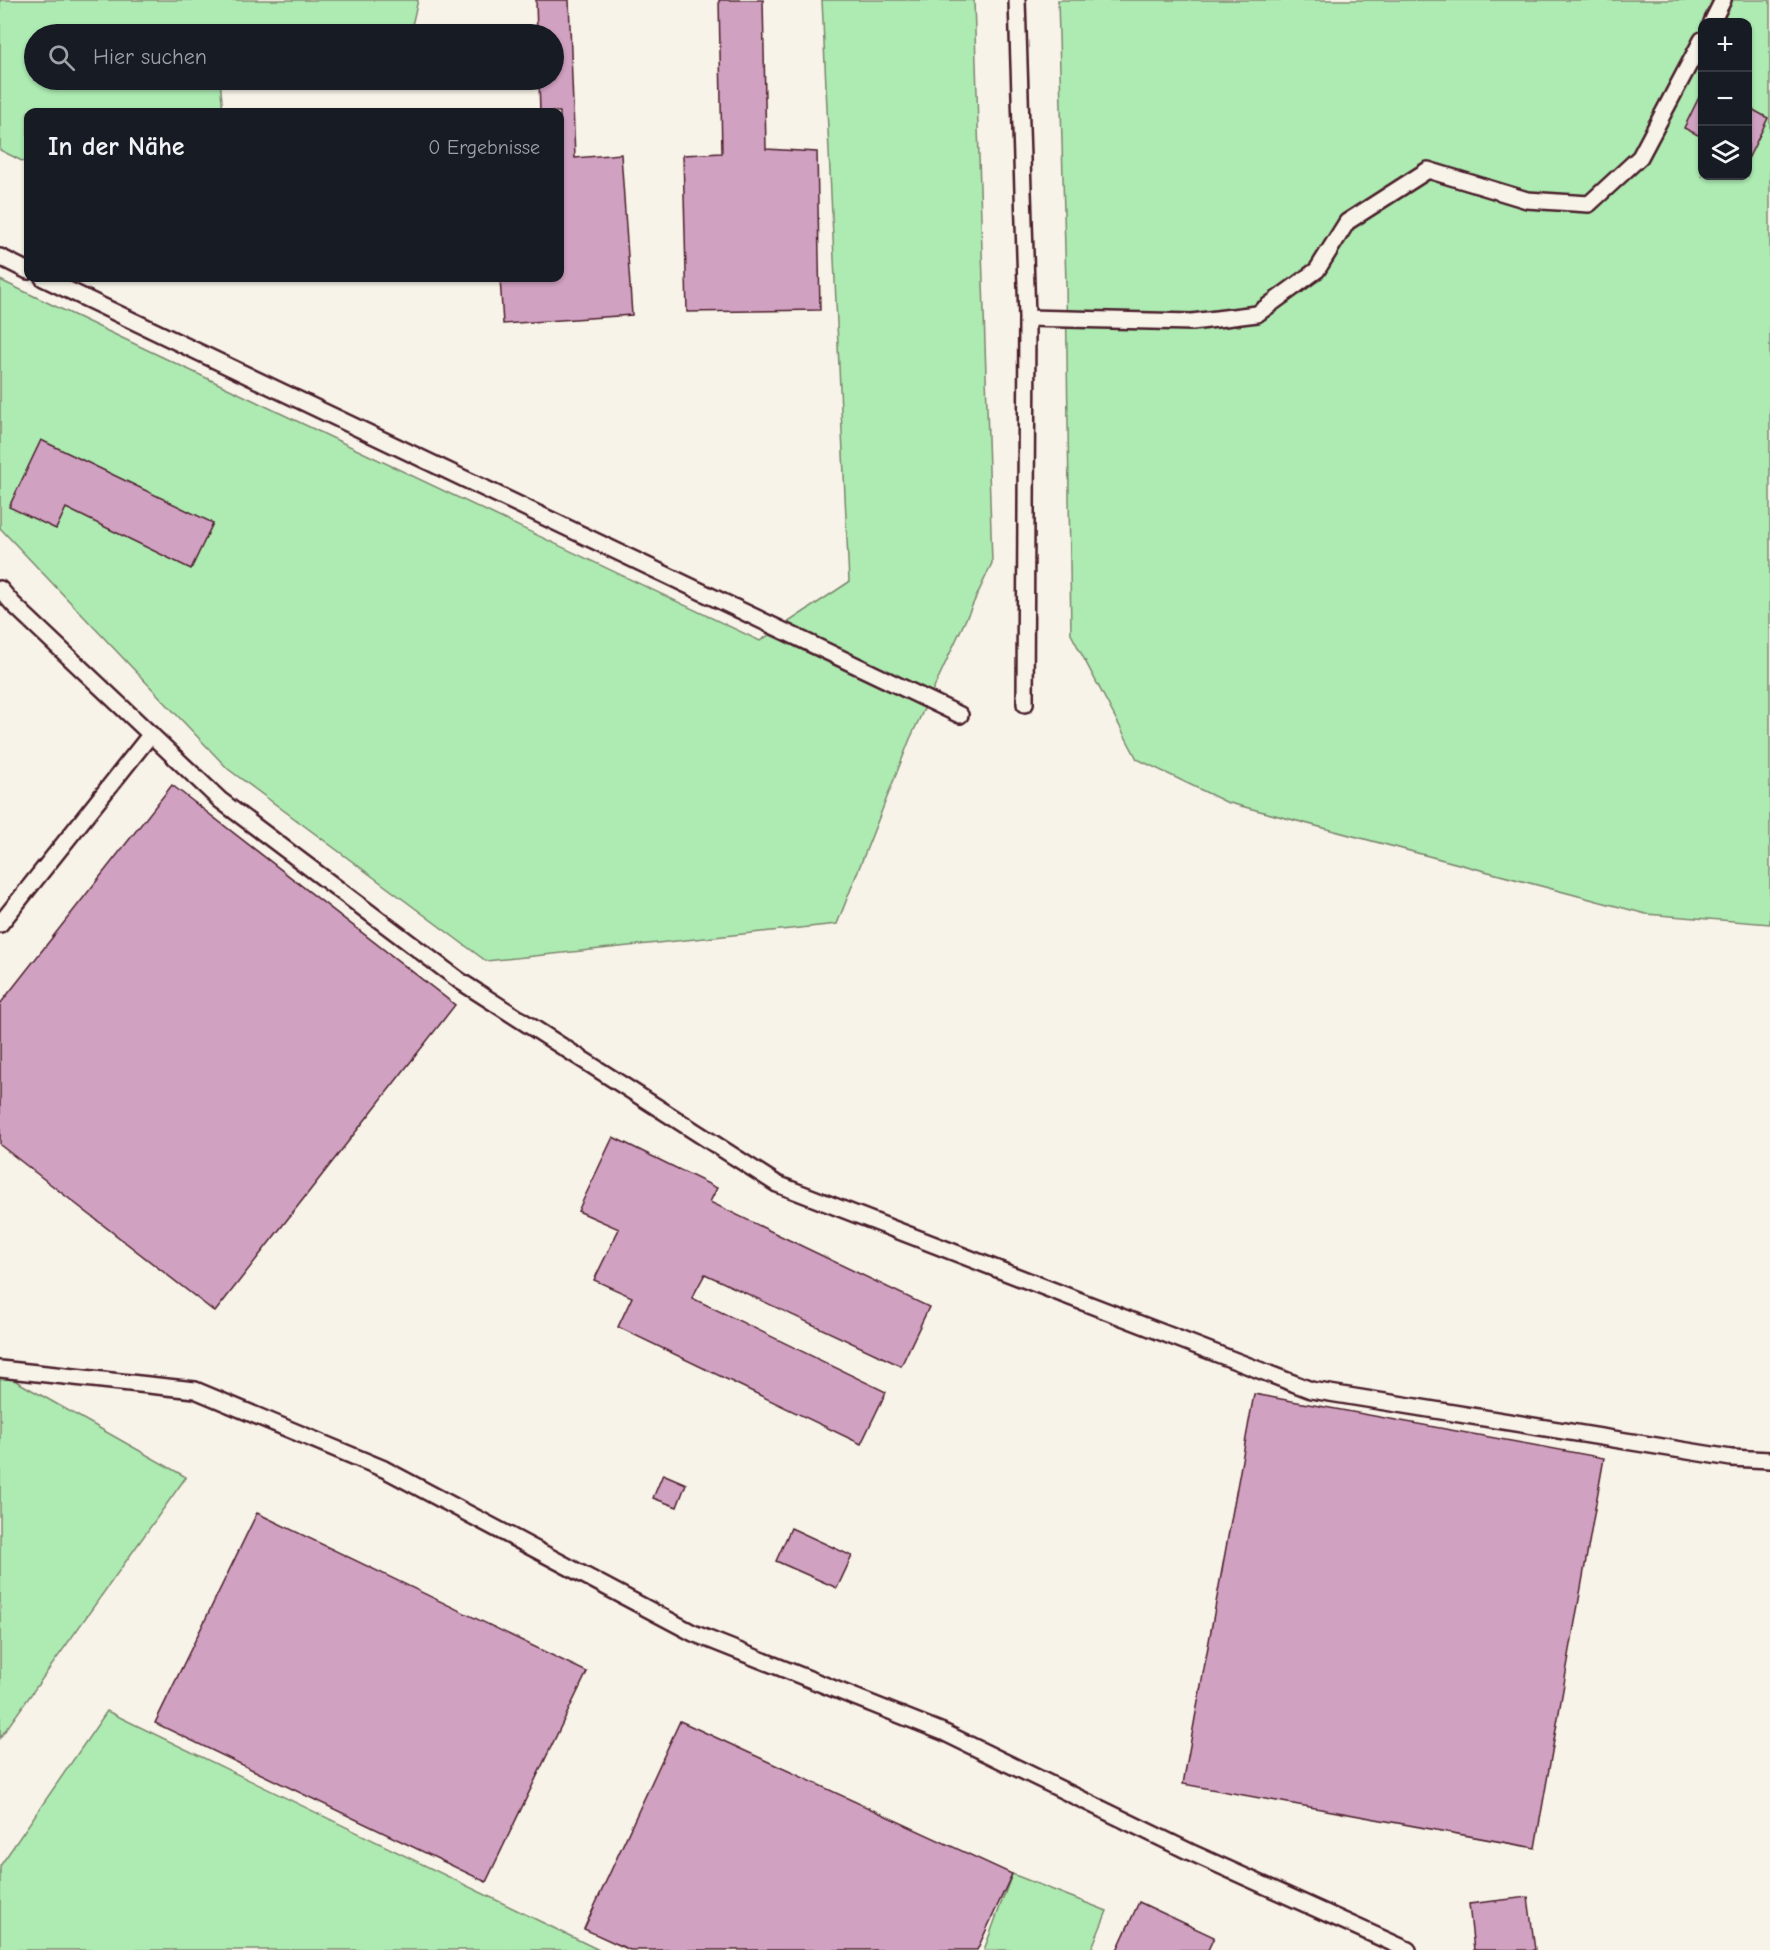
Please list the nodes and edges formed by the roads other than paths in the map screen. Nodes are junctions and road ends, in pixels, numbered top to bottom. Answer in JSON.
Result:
{"nodes":[{"id":1,"x":1017,"y":0,"type":"edge"},
{"id":2,"x":1723,"y":0,"type":"edge"},
{"id":3,"x":1714,"y":18,"type":"edge"},
{"id":4,"x":1698,"y":48,"type":"edge"},
{"id":5,"x":0,"y":257,"type":"edge"},
{"id":6,"x":24,"y":269,"type":"edge"},
{"id":7,"x":51,"y":282,"type":"edge"},
{"id":8,"x":1027,"y":318,"type":"junction"},
{"id":9,"x":0,"y":589,"type":"edge"},
{"id":10,"x":1024,"y":704,"type":"dead end"},
{"id":11,"x":960,"y":715,"type":"dead end"},
{"id":12,"x":151,"y":734,"type":"junction"},
{"id":13,"x":0,"y":924,"type":"edge"},
{"id":14,"x":0,"y":1369,"type":"edge"},
{"id":15,"x":1770,"y":1460,"type":"edge"},
{"id":16,"x":1408,"y":1950,"type":"edge"}],
"edges":[{"from":1,"to":8,"type":"lane"},
{"from":2,"to":3,"type":"lane"},
{"from":4,"to":8,"type":"lane"},
{"from":5,"to":6,"type":"lane"},
{"from":7,"to":11,"type":"lane"},
{"from":8,"to":10,"type":"lane"},
{"from":9,"to":12,"type":"lane"},
{"from":12,"to":13,"type":"lane"},
{"from":12,"to":15,"type":"lane"},
{"from":14,"to":16,"type":"lane"}]}
